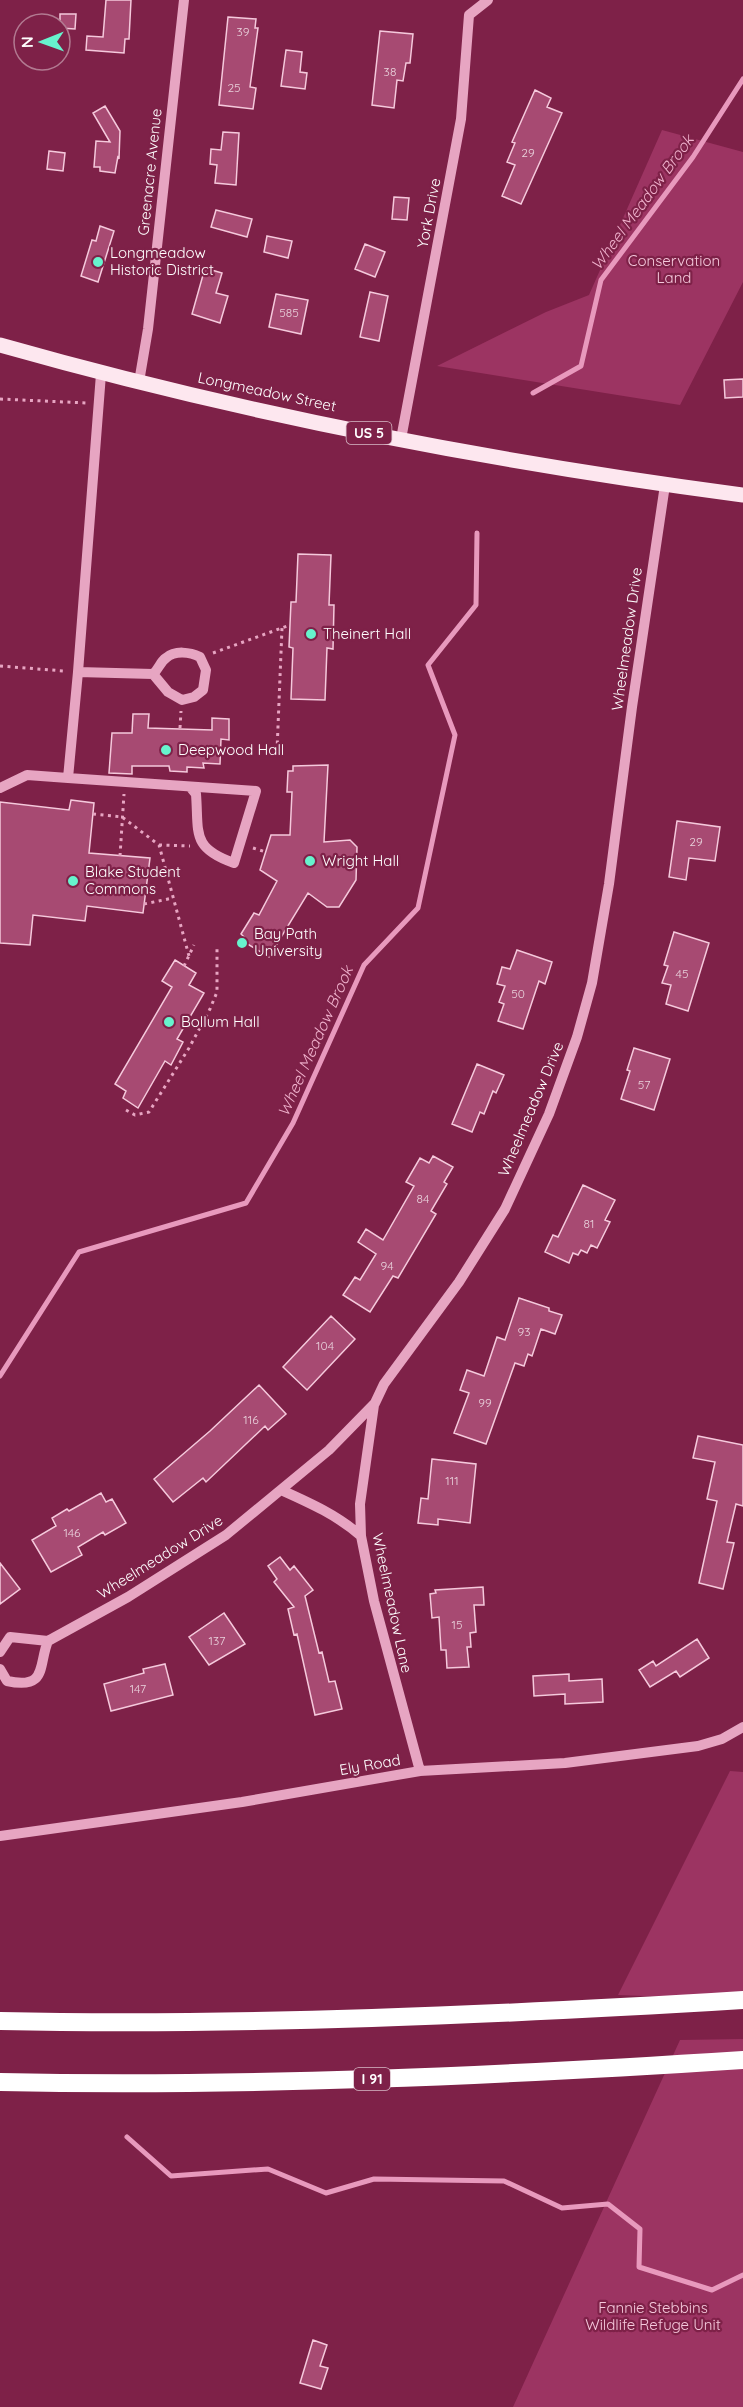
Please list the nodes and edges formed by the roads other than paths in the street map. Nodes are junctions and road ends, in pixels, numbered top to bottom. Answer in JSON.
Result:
{"nodes":[{"id":1,"x":184,"y":0,"type":"edge"},
{"id":2,"x":469,"y":0,"type":"edge"},
{"id":3,"x":488,"y":0,"type":"edge"},
{"id":4,"x":469,"y":15,"type":"junction"},
{"id":5,"x":0,"y":345,"type":"edge"},
{"id":6,"x":101,"y":374,"type":"junction"},
{"id":7,"x":139,"y":382,"type":"junction"},
{"id":8,"x":401,"y":439,"type":"junction"},
{"id":9,"x":665,"y":484,"type":"junction"},
{"id":10,"x":743,"y":495,"type":"edge"},
{"id":11,"x":78,"y":672,"type":"junction"},
{"id":12,"x":153,"y":674,"type":"junction"},
{"id":13,"x":68,"y":778,"type":"junction"},
{"id":14,"x":0,"y":788,"type":"edge"},
{"id":15,"x":191,"y":788,"type":"junction"},
{"id":16,"x":375,"y":1402,"type":"junction"},
{"id":17,"x":281,"y":1490,"type":"junction"},
{"id":18,"x":361,"y":1536,"type":"junction"},
{"id":19,"x":48,"y":1641,"type":"junction"},
{"id":20,"x":0,"y":1652,"type":"edge"},
{"id":21,"x":0,"y":1669,"type":"edge"},
{"id":22,"x":743,"y":1727,"type":"edge"},
{"id":23,"x":420,"y":1771,"type":"junction"},
{"id":24,"x":0,"y":1836,"type":"edge"},
{"id":25,"x":743,"y":2000,"type":"edge"},
{"id":26,"x":0,"y":2021,"type":"edge"},
{"id":27,"x":743,"y":2060,"type":"edge"},
{"id":28,"x":0,"y":2082,"type":"edge"}],
"edges":[{"from":1,"to":7,"type":"street","name":"Greenacre Avenue"},
{"from":2,"to":4,"type":"street","name":"York Drive"},
{"from":3,"to":4,"type":"street"},
{"from":4,"to":8,"type":"street","name":"York Drive"},
{"from":5,"to":6,"type":"main road","name":"Longmeadow Street","number":"US 5"},
{"from":6,"to":7,"type":"main road","name":"Longmeadow Street","number":"US 5"},
{"from":6,"to":11,"type":"street"},
{"from":7,"to":8,"type":"main road","name":"Longmeadow Street","number":"US 5"},
{"from":8,"to":9,"type":"main road","name":"Longmeadow Street","number":"US 5"},
{"from":9,"to":10,"type":"main road","name":"Longmeadow Street","number":"US 5"},
{"from":9,"to":16,"type":"street","name":"Wheelmeadow Drive"},
{"from":11,"to":12,"type":"street"},
{"from":11,"to":13,"type":"street"},
{"from":12,"to":12,"type":"street"},
{"from":13,"to":14,"type":"street"},
{"from":13,"to":15,"type":"street"},
{"from":15,"to":15,"type":"street"},
{"from":16,"to":17,"type":"street","name":"Wheelmeadow Drive"},
{"from":16,"to":18,"type":"street","name":"Wheelmeadow Lane"},
{"from":17,"to":18,"type":"street"},
{"from":17,"to":19,"type":"street","name":"Wheelmeadow Drive"},
{"from":18,"to":23,"type":"street","name":"Wheelmeadow Lane"},
{"from":19,"to":20,"type":"street"},
{"from":19,"to":21,"type":"street"},
{"from":22,"to":23,"type":"street","name":"Ely Road"},
{"from":23,"to":24,"type":"street","name":"Ely Road"},
{"from":25,"to":26,"type":"highway"},
{"from":27,"to":28,"type":"highway","number":"I 91"}]}
